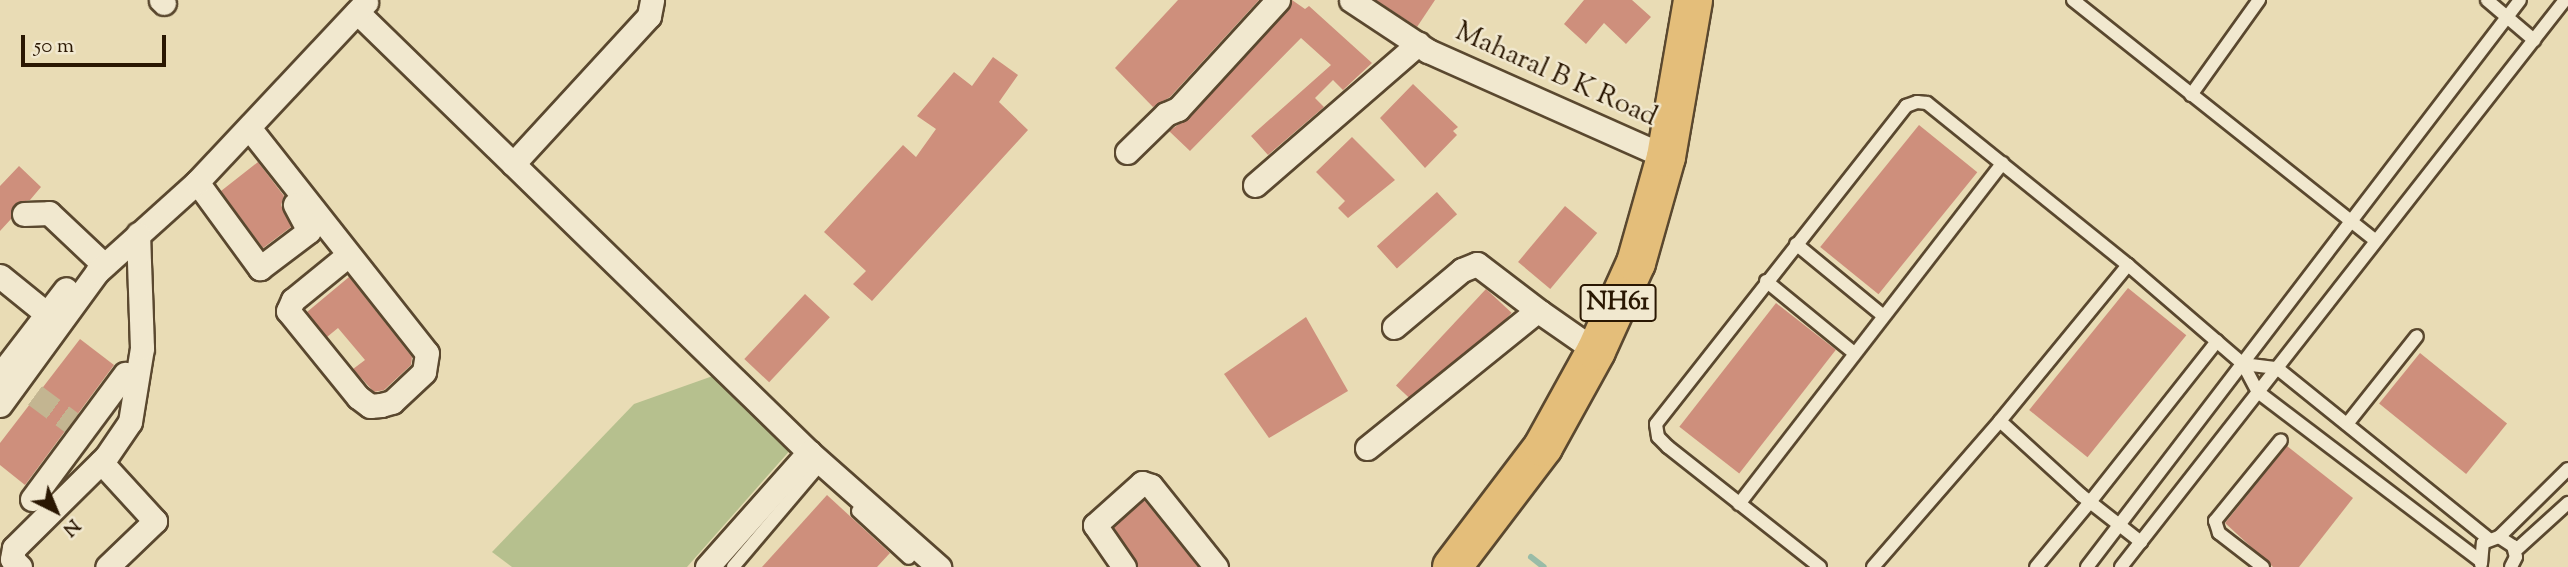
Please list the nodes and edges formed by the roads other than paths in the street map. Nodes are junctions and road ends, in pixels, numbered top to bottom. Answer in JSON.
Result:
{"nodes":[{"id":1,"x":652,"y":0,"type":"edge"},
{"id":2,"x":1278,"y":0,"type":"edge"},
{"id":3,"x":1351,"y":0,"type":"edge"},
{"id":4,"x":1693,"y":0,"type":"edge"},
{"id":5,"x":2073,"y":0,"type":"edge"},
{"id":6,"x":2259,"y":0,"type":"edge"},
{"id":7,"x":2487,"y":0,"type":"edge"},
{"id":8,"x":2520,"y":0,"type":"edge"},
{"id":9,"x":2565,"y":0,"type":"edge"},
{"id":10,"x":362,"y":6,"type":"edge"},
{"id":11,"x":2507,"y":17,"type":"junction"},
{"id":12,"x":2534,"y":40,"type":"junction"},
{"id":13,"x":1418,"y":44,"type":"junction"},
{"id":14,"x":2191,"y":95,"type":"junction"},
{"id":15,"x":244,"y":134,"type":"junction"},
{"id":16,"x":1127,"y":152,"type":"dead end"},
{"id":17,"x":1666,"y":157,"type":"junction"},
{"id":18,"x":2003,"y":163,"type":"junction"},
{"id":19,"x":513,"y":164,"type":"junction"},
{"id":20,"x":197,"y":182,"type":"junction"},
{"id":21,"x":1255,"y":185,"type":"dead end"},
{"id":22,"x":24,"y":215,"type":"dead end"},
{"id":23,"x":2351,"y":221,"type":"junction"},
{"id":24,"x":138,"y":234,"type":"junction"},
{"id":25,"x":2376,"y":241,"type":"junction"},
{"id":26,"x":1796,"y":244,"type":"junction"},
{"id":27,"x":347,"y":256,"type":"junction"},
{"id":28,"x":104,"y":265,"type":"junction"},
{"id":29,"x":2128,"y":265,"type":"junction"},
{"id":30,"x":0,"y":276,"type":"edge"},
{"id":31,"x":1766,"y":281,"type":"junction"},
{"id":32,"x":1541,"y":312,"type":"junction"},
{"id":33,"x":47,"y":314,"type":"junction"},
{"id":34,"x":1882,"y":315,"type":"junction"},
{"id":35,"x":1394,"y":327,"type":"dead end"},
{"id":36,"x":2417,"y":336,"type":"dead end"},
{"id":37,"x":2217,"y":341,"type":"junction"},
{"id":38,"x":1596,"y":351,"type":"junction"},
{"id":39,"x":1853,"y":353,"type":"junction"},
{"id":40,"x":2242,"y":364,"type":"junction"},
{"id":41,"x":2277,"y":368,"type":"junction"},
{"id":42,"x":125,"y":374,"type":"dead end"},
{"id":43,"x":17,"y":384,"type":"edge"},
{"id":44,"x":2258,"y":392,"type":"junction"},
{"id":45,"x":0,"y":404,"type":"edge"},
{"id":46,"x":2000,"y":421,"type":"junction"},
{"id":47,"x":2347,"y":424,"type":"junction"},
{"id":48,"x":2281,"y":440,"type":"dead end"},
{"id":49,"x":1367,"y":447,"type":"dead end"},
{"id":50,"x":816,"y":457,"type":"junction"},
{"id":51,"x":101,"y":462,"type":"junction"},
{"id":52,"x":2568,"y":469,"type":"edge"},
{"id":53,"x":32,"y":499,"type":"dead end"},
{"id":54,"x":2090,"y":502,"type":"junction"},
{"id":55,"x":1739,"y":503,"type":"junction"},
{"id":56,"x":2568,"y":503,"type":"edge"},
{"id":57,"x":858,"y":511,"type":"dead end"},
{"id":58,"x":2119,"y":525,"type":"junction"},
{"id":59,"x":2494,"y":538,"type":"junction"},
{"id":60,"x":2141,"y":542,"type":"junction"},
{"id":61,"x":2515,"y":551,"type":"junction"},
{"id":62,"x":909,"y":558,"type":"edge"},
{"id":63,"x":2482,"y":565,"type":"edge"},
{"id":64,"x":20,"y":567,"type":"edge"},
{"id":65,"x":107,"y":567,"type":"edge"},
{"id":66,"x":706,"y":567,"type":"edge"},
{"id":67,"x":733,"y":567,"type":"edge"},
{"id":68,"x":939,"y":567,"type":"edge"},
{"id":69,"x":1124,"y":567,"type":"edge"},
{"id":70,"x":1216,"y":567,"type":"edge"},
{"id":71,"x":1452,"y":567,"type":"edge"},
{"id":72,"x":1819,"y":567,"type":"edge"},
{"id":73,"x":1873,"y":567,"type":"edge"},
{"id":74,"x":2036,"y":567,"type":"edge"},
{"id":75,"x":2087,"y":567,"type":"edge"},
{"id":76,"x":2121,"y":567,"type":"edge"},
{"id":77,"x":2263,"y":567,"type":"edge"},
{"id":78,"x":2511,"y":567,"type":"edge"}],
"edges":[{"from":1,"to":19,"type":"street"},
{"from":2,"to":16,"type":"street"},
{"from":3,"to":13,"type":"street","name":"Maharal B K Road"},
{"from":4,"to":17,"type":"highway","number":"NH61"},
{"from":5,"to":14,"type":"lane"},
{"from":6,"to":14,"type":"lane"},
{"from":7,"to":11,"type":"lane"},
{"from":8,"to":11,"type":"lane"},
{"from":9,"to":12,"type":"lane"},
{"from":10,"to":15,"type":"street"},
{"from":10,"to":19,"type":"street"},
{"from":11,"to":12,"type":"lane"},
{"from":11,"to":23,"type":"lane"},
{"from":12,"to":25,"type":"lane"},
{"from":13,"to":17,"type":"street","name":"Maharal B K Road"},
{"from":13,"to":21,"type":"street"},
{"from":14,"to":23,"type":"lane"},
{"from":15,"to":20,"type":"street"},
{"from":15,"to":20,"type":"street"},
{"from":15,"to":27,"type":"street"},
{"from":17,"to":38,"type":"highway","number":"NH61"},
{"from":18,"to":26,"type":"lane"},
{"from":18,"to":29,"type":"lane"},
{"from":18,"to":34,"type":"lane"},
{"from":19,"to":50,"type":"street"},
{"from":20,"to":24,"type":"street"},
{"from":22,"to":28,"type":"street"},
{"from":23,"to":25,"type":"lane"},
{"from":23,"to":40,"type":"lane"},
{"from":24,"to":28,"type":"street"},
{"from":24,"to":51,"type":"street"},
{"from":25,"to":41,"type":"lane"},
{"from":26,"to":31,"type":"lane"},
{"from":26,"to":34,"type":"lane"},
{"from":27,"to":27,"type":"street"},
{"from":28,"to":33,"type":"street"},
{"from":28,"to":43,"type":"street"},
{"from":29,"to":37,"type":"lane"},
{"from":29,"to":46,"type":"lane"},
{"from":30,"to":33,"type":"street"},
{"from":31,"to":39,"type":"lane"},
{"from":31,"to":55,"type":"lane"},
{"from":32,"to":35,"type":"street"},
{"from":32,"to":38,"type":"street"},
{"from":32,"to":49,"type":"street"},
{"from":33,"to":43,"type":"street"},
{"from":34,"to":39,"type":"lane"},
{"from":36,"to":47,"type":"lane"},
{"from":37,"to":40,"type":"lane"},
{"from":37,"to":54,"type":"lane"},
{"from":38,"to":71,"type":"highway","number":"NH61"},
{"from":39,"to":55,"type":"lane"},
{"from":40,"to":41,"type":"lane"},
{"from":40,"to":44,"type":"lane"},
{"from":40,"to":58,"type":"lane"},
{"from":41,"to":44,"type":"lane"},
{"from":41,"to":47,"type":"lane"},
{"from":42,"to":53,"type":"street"},
{"from":43,"to":45,"type":"street"},
{"from":44,"to":60,"type":"lane"},
{"from":44,"to":63,"type":"lane"},
{"from":46,"to":54,"type":"lane"},
{"from":46,"to":73,"type":"lane"},
{"from":47,"to":59,"type":"lane"},
{"from":48,"to":77,"type":"lane"},
{"from":50,"to":62,"type":"street"},
{"from":50,"to":66,"type":"street"},
{"from":50,"to":67,"type":"lane"},
{"from":51,"to":64,"type":"street"},
{"from":51,"to":65,"type":"street"},
{"from":52,"to":59,"type":"lane"},
{"from":54,"to":58,"type":"lane"},
{"from":54,"to":74,"type":"lane"},
{"from":55,"to":72,"type":"lane"},
{"from":56,"to":61,"type":"lane"},
{"from":57,"to":62,"type":"lane"},
{"from":58,"to":60,"type":"lane"},
{"from":58,"to":75,"type":"lane"},
{"from":59,"to":61,"type":"lane"},
{"from":59,"to":63,"type":"lane"},
{"from":60,"to":76,"type":"lane"},
{"from":61,"to":78,"type":"lane"},
{"from":62,"to":68,"type":"street"},
{"from":69,"to":70,"type":"street"}]}
